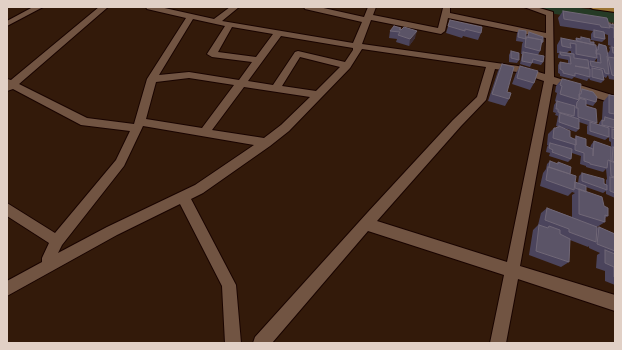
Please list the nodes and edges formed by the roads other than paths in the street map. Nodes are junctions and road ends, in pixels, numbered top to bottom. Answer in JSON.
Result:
{"nodes":[{"id":1,"x":39,"y":7,"type":"edge"},
{"id":2,"x":104,"y":7,"type":"edge"},
{"id":3,"x":150,"y":7,"type":"edge"},
{"id":4,"x":235,"y":7,"type":"edge"},
{"id":5,"x":308,"y":7,"type":"edge"},
{"id":6,"x":528,"y":7,"type":"edge"},
{"id":7,"x":593,"y":7,"type":"edge"},
{"id":8,"x":615,"y":10,"type":"edge"},
{"id":9,"x":447,"y":11,"type":"edge"},
{"id":10,"x":186,"y":13,"type":"edge"},
{"id":11,"x":369,"y":15,"type":"edge"},
{"id":12,"x":215,"y":22,"type":"junction"},
{"id":13,"x":7,"y":24,"type":"edge"},
{"id":14,"x":230,"y":24,"type":"junction"},
{"id":15,"x":279,"y":32,"type":"junction"},
{"id":16,"x":550,"y":36,"type":"junction"},
{"id":17,"x":358,"y":45,"type":"junction"},
{"id":18,"x":258,"y":60,"type":"junction"},
{"id":19,"x":491,"y":65,"type":"junction"},
{"id":20,"x":347,"y":66,"type":"junction"},
{"id":21,"x":152,"y":79,"type":"junction"},
{"id":22,"x":549,"y":79,"type":"junction"},
{"id":23,"x":242,"y":83,"type":"junction"},
{"id":24,"x":9,"y":85,"type":"edge"},
{"id":25,"x":276,"y":88,"type":"junction"},
{"id":26,"x":317,"y":95,"type":"junction"},
{"id":27,"x":615,"y":100,"type":"edge"},
{"id":28,"x":138,"y":125,"type":"junction"},
{"id":29,"x":205,"y":132,"type":"junction"},
{"id":30,"x":266,"y":144,"type":"junction"},
{"id":31,"x":183,"y":197,"type":"junction"},
{"id":32,"x":7,"y":209,"type":"edge"},
{"id":33,"x":366,"y":224,"type":"junction"},
{"id":34,"x":57,"y":241,"type":"junction"},
{"id":35,"x":50,"y":265,"type":"junction"},
{"id":36,"x":512,"y":270,"type":"junction"},
{"id":37,"x":7,"y":289,"type":"edge"},
{"id":38,"x":615,"y":303,"type":"edge"},
{"id":39,"x":233,"y":343,"type":"edge"},
{"id":40,"x":261,"y":343,"type":"edge"},
{"id":41,"x":498,"y":343,"type":"edge"}],
"edges":[{"from":1,"to":13,"type":"street"},
{"from":2,"to":24,"type":"street"},
{"from":3,"to":10,"type":"street"},
{"from":4,"to":12,"type":"street"},
{"from":5,"to":11,"type":"street"},
{"from":6,"to":16,"type":"street"},
{"from":7,"to":8,"type":"main road"},
{"from":9,"to":11,"type":"street"},
{"from":9,"to":16,"type":"street"},
{"from":10,"to":12,"type":"street"},
{"from":10,"to":21,"type":"street"},
{"from":11,"to":17,"type":"street"},
{"from":12,"to":14,"type":"street"},
{"from":14,"to":15,"type":"street"},
{"from":14,"to":18,"type":"street"},
{"from":15,"to":17,"type":"street"},
{"from":15,"to":18,"type":"street"},
{"from":16,"to":22,"type":"street"},
{"from":17,"to":19,"type":"street"},
{"from":17,"to":20,"type":"street"},
{"from":18,"to":23,"type":"street"},
{"from":19,"to":22,"type":"street"},
{"from":19,"to":33,"type":"street"},
{"from":20,"to":25,"type":"street"},
{"from":20,"to":26,"type":"street"},
{"from":21,"to":23,"type":"street"},
{"from":21,"to":28,"type":"street"},
{"from":22,"to":27,"type":"street"},
{"from":22,"to":36,"type":"street"},
{"from":23,"to":25,"type":"street"},
{"from":23,"to":29,"type":"street"},
{"from":24,"to":28,"type":"street"},
{"from":25,"to":26,"type":"street"},
{"from":26,"to":30,"type":"street"},
{"from":28,"to":29,"type":"street"},
{"from":28,"to":34,"type":"street"},
{"from":29,"to":30,"type":"street"},
{"from":30,"to":31,"type":"street"},
{"from":31,"to":35,"type":"street"},
{"from":31,"to":39,"type":"street"},
{"from":32,"to":34,"type":"street"},
{"from":33,"to":36,"type":"street"},
{"from":33,"to":40,"type":"street"},
{"from":34,"to":35,"type":"street"},
{"from":35,"to":37,"type":"street"},
{"from":36,"to":38,"type":"street"},
{"from":36,"to":41,"type":"street"}]}
